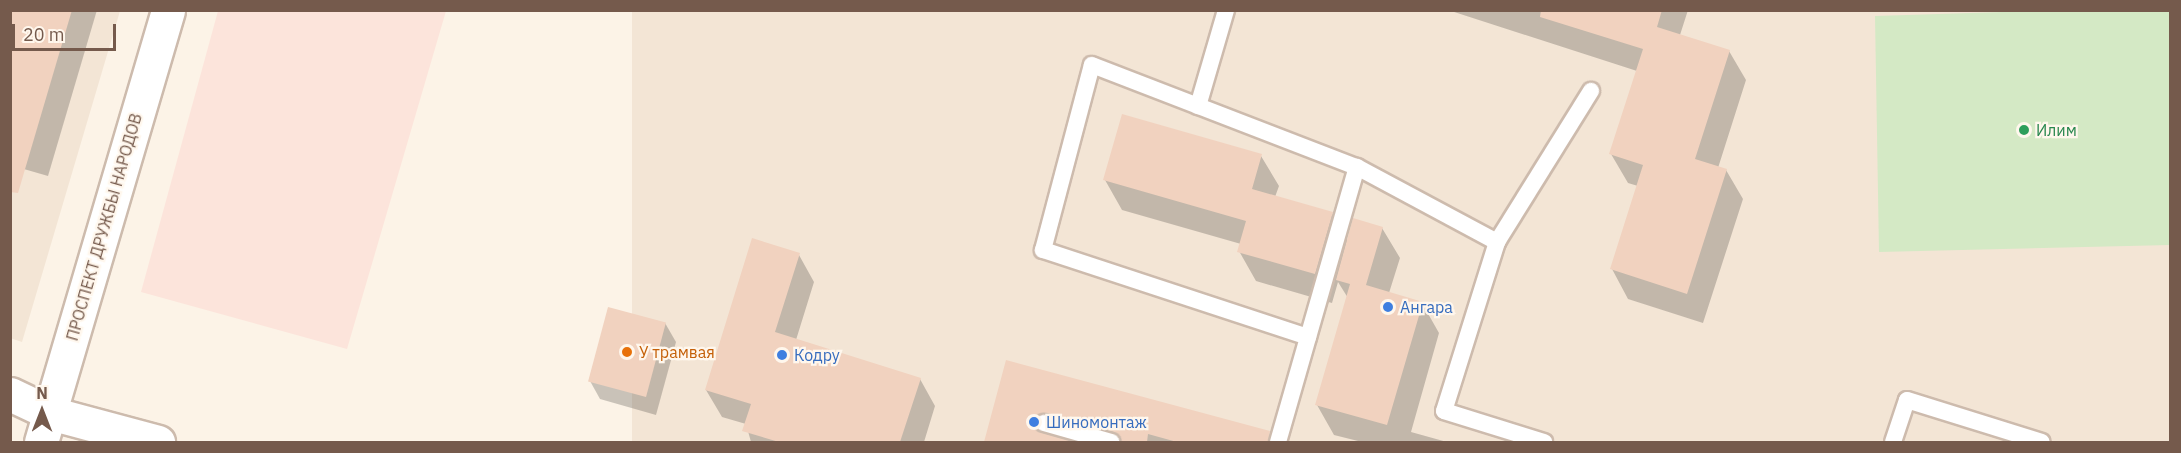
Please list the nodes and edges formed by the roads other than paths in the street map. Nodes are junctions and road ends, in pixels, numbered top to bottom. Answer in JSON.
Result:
{"nodes":[{"id":1,"x":168,"y":10,"type":"edge"},
{"id":2,"x":1226,"y":10,"type":"edge"},
{"id":3,"x":1591,"y":91,"type":"dead end"},
{"id":4,"x":1198,"y":106,"type":"junction"},
{"id":5,"x":1357,"y":166,"type":"junction"},
{"id":6,"x":1497,"y":242,"type":"junction"},
{"id":7,"x":1308,"y":337,"type":"junction"},
{"id":8,"x":10,"y":394,"type":"edge"},
{"id":9,"x":10,"y":413,"type":"edge"},
{"id":10,"x":1044,"y":423,"type":"dead end"},
{"id":11,"x":45,"y":428,"type":"edge"},
{"id":12,"x":158,"y":442,"type":"edge"},
{"id":13,"x":1111,"y":442,"type":"edge"},
{"id":14,"x":1278,"y":442,"type":"edge"},
{"id":15,"x":1544,"y":442,"type":"edge"},
{"id":16,"x":1893,"y":442,"type":"edge"},
{"id":17,"x":2042,"y":442,"type":"edge"}],
"edges":[{"from":1,"to":11,"type":"main road","name":"ПРОСПЕКТ ДРУЖБЫ НАРОДОВ"},
{"from":2,"to":4,"type":"lane"},
{"from":3,"to":6,"type":"lane"},
{"from":4,"to":5,"type":"lane"},
{"from":4,"to":7,"type":"lane"},
{"from":5,"to":6,"type":"lane"},
{"from":5,"to":7,"type":"lane"},
{"from":6,"to":15,"type":"lane"},
{"from":7,"to":14,"type":"lane"},
{"from":8,"to":11,"type":"main road"},
{"from":9,"to":11,"type":"main road"},
{"from":10,"to":13,"type":"lane"},
{"from":11,"to":12,"type":"main road"},
{"from":16,"to":17,"type":"lane"}]}
